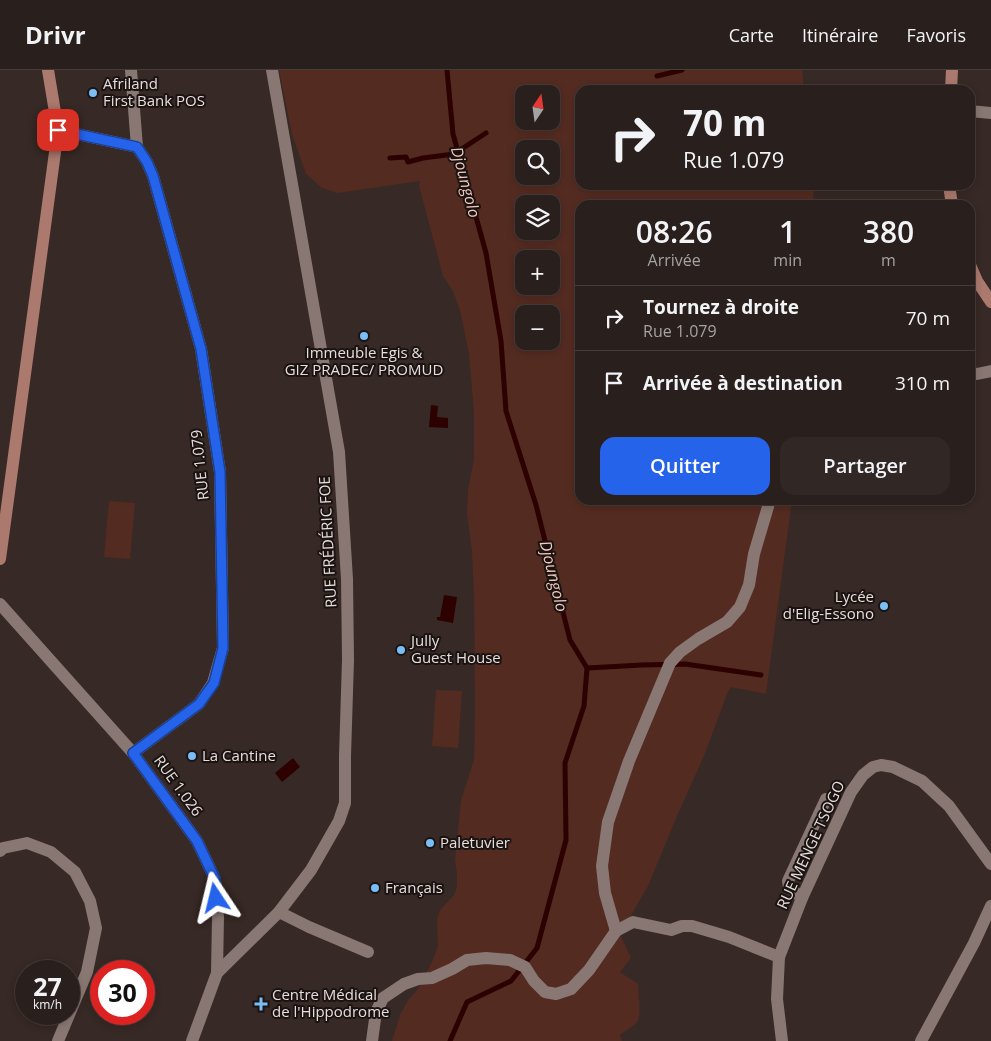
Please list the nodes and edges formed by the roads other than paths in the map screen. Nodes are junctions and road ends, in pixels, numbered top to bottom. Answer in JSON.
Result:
{"nodes":[{"id":1,"x":48,"y":70,"type":"edge"},
{"id":2,"x":131,"y":70,"type":"edge"},
{"id":3,"x":272,"y":70,"type":"edge"},
{"id":4,"x":952,"y":70,"type":"edge"},
{"id":5,"x":951,"y":85,"type":"edge"},
{"id":6,"x":975,"y":111,"type":"edge"},
{"id":7,"x":991,"y":113,"type":"edge"},
{"id":8,"x":58,"y":130,"type":"junction"},
{"id":9,"x":137,"y":147,"type":"junction"},
{"id":10,"x":975,"y":276,"type":"edge"},
{"id":11,"x":991,"y":302,"type":"edge"},
{"id":12,"x":991,"y":371,"type":"edge"},
{"id":13,"x":975,"y":374,"type":"edge"},
{"id":14,"x":769,"y":505,"type":"edge"},
{"id":15,"x":0,"y":559,"type":"edge"},
{"id":16,"x":0,"y":604,"type":"edge"},
{"id":17,"x":133,"y":753,"type":"junction"},
{"id":18,"x":826,"y":799,"type":"dead end"},
{"id":19,"x":0,"y":851,"type":"edge"},
{"id":20,"x":991,"y":864,"type":"edge"},
{"id":21,"x":802,"y":898,"type":"junction"},
{"id":22,"x":991,"y":906,"type":"edge"},
{"id":23,"x":279,"y":912,"type":"junction"},
{"id":24,"x":616,"y":931,"type":"junction"},
{"id":25,"x":368,"y":952,"type":"dead end"},
{"id":26,"x":779,"y":957,"type":"junction"},
{"id":27,"x":217,"y":973,"type":"junction"},
{"id":28,"x":58,"y":1041,"type":"edge"},
{"id":29,"x":192,"y":1041,"type":"edge"},
{"id":30,"x":372,"y":1041,"type":"edge"},
{"id":31,"x":782,"y":1041,"type":"edge"},
{"id":32,"x":921,"y":1041,"type":"edge"}],
"edges":[{"from":1,"to":8,"type":"street"},
{"from":2,"to":9,"type":"street","name":"RUE 1.079"},
{"from":3,"to":23,"type":"street","name":"RUE FRÉDÉRIC FOE"},
{"from":4,"to":5,"type":"street"},
{"from":6,"to":7,"type":"street"},
{"from":8,"to":9,"type":"street"},
{"from":8,"to":15,"type":"street"},
{"from":9,"to":17,"type":"street","name":"RUE 1.079"},
{"from":10,"to":11,"type":"street"},
{"from":12,"to":13,"type":"street"},
{"from":14,"to":24,"type":"street"},
{"from":16,"to":17,"type":"street","name":"RUE 1.026"},
{"from":17,"to":27,"type":"street","name":"RUE 1.026"},
{"from":18,"to":21,"type":"street"},
{"from":19,"to":28,"type":"street"},
{"from":20,"to":21,"type":"street","name":"RUE MENGE TSOGO"},
{"from":21,"to":26,"type":"street","name":"RUE MENGE TSOGO"},
{"from":22,"to":32,"type":"street"},
{"from":23,"to":25,"type":"street"},
{"from":23,"to":27,"type":"street","name":"RUE FRÉDÉRIC FOE"},
{"from":24,"to":26,"type":"street"},
{"from":24,"to":30,"type":"street"},
{"from":26,"to":31,"type":"street","name":"RUE MENGE TSOGO"},
{"from":27,"to":29,"type":"street"}]}
